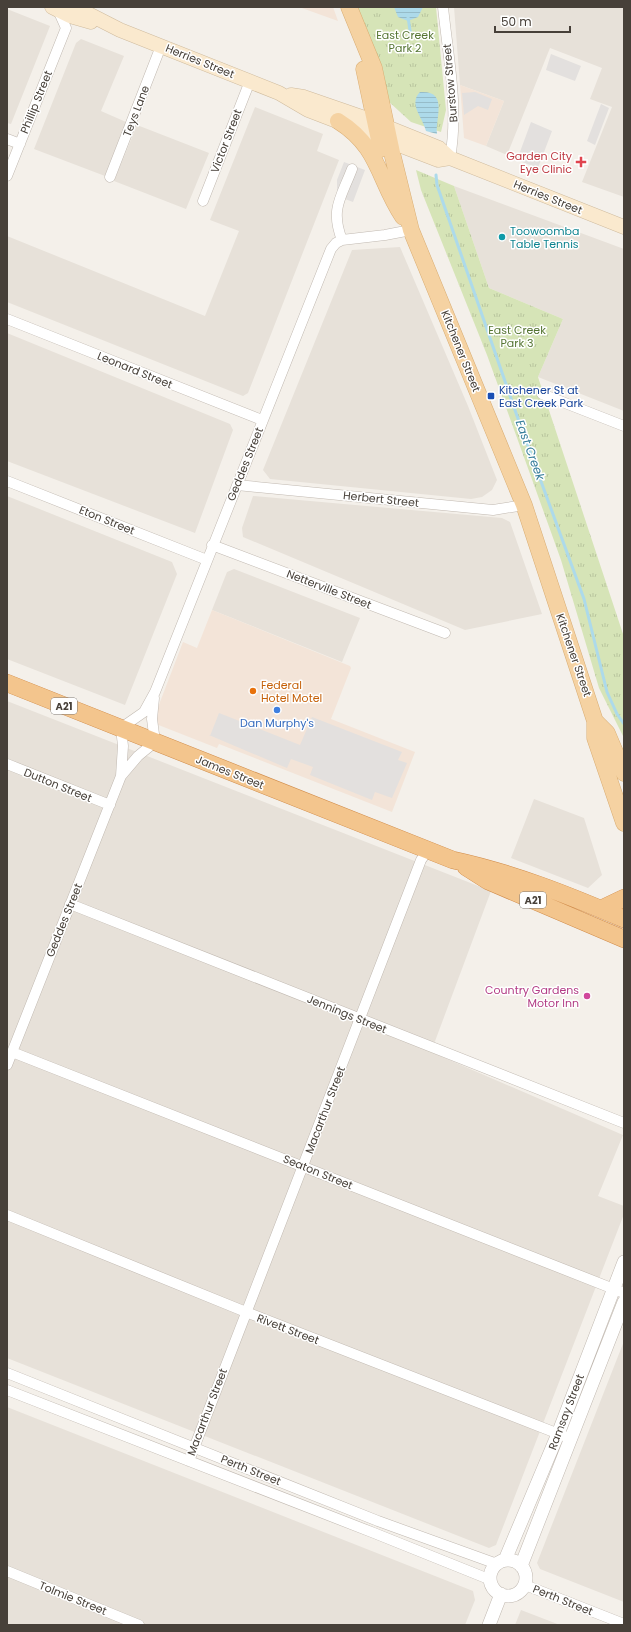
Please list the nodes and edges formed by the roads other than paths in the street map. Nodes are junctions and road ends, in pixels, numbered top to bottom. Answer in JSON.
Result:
{"nodes":[{"id":1,"x":75,"y":7,"type":"edge"},
{"id":2,"x":349,"y":7,"type":"edge"},
{"id":3,"x":443,"y":7,"type":"edge"},
{"id":4,"x":55,"y":8,"type":"edge"},
{"id":5,"x":90,"y":15,"type":"edge"},
{"id":6,"x":66,"y":28,"type":"junction"},
{"id":7,"x":161,"y":46,"type":"junction"},
{"id":8,"x":250,"y":81,"type":"junction"},
{"id":9,"x":279,"y":93,"type":"junction"},
{"id":10,"x":338,"y":121,"type":"junction"},
{"id":11,"x":382,"y":132,"type":"junction"},
{"id":12,"x":7,"y":139,"type":"edge"},
{"id":13,"x":20,"y":144,"type":"junction"},
{"id":14,"x":450,"y":158,"type":"junction"},
{"id":15,"x":352,"y":169,"type":"dead end"},
{"id":16,"x":7,"y":176,"type":"edge"},
{"id":17,"x":110,"y":176,"type":"dead end"},
{"id":18,"x":203,"y":201,"type":"dead end"},
{"id":19,"x":396,"y":208,"type":"junction"},
{"id":20,"x":624,"y":227,"type":"edge"},
{"id":21,"x":411,"y":230,"type":"junction"},
{"id":22,"x":342,"y":240,"type":"junction"},
{"id":23,"x":7,"y":319,"type":"edge"},
{"id":24,"x":542,"y":394,"type":"dead end"},
{"id":25,"x":262,"y":420,"type":"junction"},
{"id":26,"x":624,"y":426,"type":"edge"},
{"id":27,"x":7,"y":480,"type":"edge"},
{"id":28,"x":237,"y":484,"type":"junction"},
{"id":29,"x":524,"y":505,"type":"junction"},
{"id":30,"x":212,"y":545,"type":"junction"},
{"id":31,"x":207,"y":560,"type":"junction"},
{"id":32,"x":445,"y":633,"type":"dead end"},
{"id":33,"x":7,"y":683,"type":"edge"},
{"id":34,"x":155,"y":692,"type":"junction"},
{"id":35,"x":595,"y":721,"type":"junction"},
{"id":36,"x":121,"y":728,"type":"junction"},
{"id":37,"x":155,"y":742,"type":"junction"},
{"id":38,"x":7,"y":764,"type":"edge"},
{"id":39,"x":624,"y":773,"type":"edge"},
{"id":40,"x":121,"y":776,"type":"junction"},
{"id":41,"x":110,"y":805,"type":"junction"},
{"id":42,"x":624,"y":823,"type":"edge"},
{"id":43,"x":428,"y":850,"type":"junction"},
{"id":44,"x":453,"y":860,"type":"junction"},
{"id":45,"x":624,"y":898,"type":"edge"},
{"id":46,"x":70,"y":904,"type":"junction"},
{"id":47,"x":601,"y":909,"type":"junction"},
{"id":48,"x":624,"y":919,"type":"edge"},
{"id":49,"x":621,"y":940,"type":"edge"},
{"id":50,"x":360,"y":1019,"type":"junction"},
{"id":51,"x":12,"y":1052,"type":"junction"},
{"id":52,"x":7,"y":1064,"type":"edge"},
{"id":53,"x":624,"y":1123,"type":"edge"},
{"id":54,"x":303,"y":1166,"type":"junction"},
{"id":55,"x":7,"y":1215,"type":"edge"},
{"id":56,"x":624,"y":1262,"type":"edge"},
{"id":57,"x":619,"y":1291,"type":"edge"},
{"id":58,"x":624,"y":1302,"type":"edge"},
{"id":59,"x":246,"y":1312,"type":"junction"},
{"id":60,"x":10,"y":1374,"type":"edge"},
{"id":61,"x":7,"y":1390,"type":"edge"},
{"id":62,"x":558,"y":1434,"type":"junction"},
{"id":63,"x":572,"y":1439,"type":"junction"},
{"id":64,"x":194,"y":1447,"type":"junction"},
{"id":65,"x":189,"y":1461,"type":"junction"},
{"id":66,"x":304,"y":1491,"type":"junction"},
{"id":67,"x":299,"y":1503,"type":"junction"},
{"id":68,"x":378,"y":1521,"type":"junction"},
{"id":69,"x":374,"y":1533,"type":"junction"},
{"id":70,"x":501,"y":1562,"type":"junction"},
{"id":71,"x":521,"y":1566,"type":"junction"},
{"id":72,"x":7,"y":1571,"type":"edge"},
{"id":73,"x":491,"y":1580,"type":"junction"},
{"id":74,"x":525,"y":1585,"type":"junction"},
{"id":75,"x":501,"y":1594,"type":"junction"},
{"id":76,"x":624,"y":1624,"type":"edge"},
{"id":77,"x":139,"y":1625,"type":"edge"},
{"id":78,"x":488,"y":1625,"type":"edge"}],
"edges":[{"from":1,"to":5,"type":"main road","name":"Herries Street"},
{"from":2,"to":11,"type":"main road","name":"Kitchener Street"},
{"from":3,"to":14,"type":"street","name":"Burstow Street"},
{"from":4,"to":5,"type":"main road","name":"Herries Street"},
{"from":4,"to":6,"type":"street"},
{"from":5,"to":6,"type":"street"},
{"from":5,"to":7,"type":"main road","name":"Herries Street"},
{"from":6,"to":13,"type":"street","name":"Phillip Street"},
{"from":7,"to":8,"type":"main road","name":"Herries Street"},
{"from":7,"to":17,"type":"street","name":"Teys Lane"},
{"from":8,"to":9,"type":"main road","name":"Herries Street"},
{"from":8,"to":18,"type":"street","name":"Victor Street"},
{"from":9,"to":10,"type":"main road","name":"Herries Street"},
{"from":9,"to":11,"type":"main road","name":"Herries Street"},
{"from":10,"to":11,"type":"main road","name":"Herries Street"},
{"from":10,"to":19,"type":"main road"},
{"from":11,"to":14,"type":"main road","name":"Herries Street"},
{"from":11,"to":19,"type":"main road","name":"Kitchener Street"},
{"from":11,"to":21,"type":"main road","name":"Kitchener Street"},
{"from":12,"to":13,"type":"street"},
{"from":13,"to":16,"type":"street","name":"Phillip Street"},
{"from":14,"to":20,"type":"main road","name":"Herries Street"},
{"from":15,"to":22,"type":"street"},
{"from":19,"to":21,"type":"main road"},
{"from":21,"to":22,"type":"street"},
{"from":21,"to":29,"type":"main road","name":"Kitchener Street"},
{"from":22,"to":25,"type":"street","name":"Geddes Street"},
{"from":23,"to":25,"type":"street","name":"Leonard Street"},
{"from":24,"to":26,"type":"street"},
{"from":25,"to":28,"type":"street","name":"Geddes Street"},
{"from":27,"to":31,"type":"street","name":"Eton Street"},
{"from":28,"to":29,"type":"street","name":"Herbert Street"},
{"from":28,"to":30,"type":"street","name":"Geddes Street"},
{"from":29,"to":35,"type":"main road","name":"Kitchener Street"},
{"from":30,"to":31,"type":"street","name":"Geddes Street"},
{"from":30,"to":32,"type":"street","name":"Netterville Street"},
{"from":31,"to":34,"type":"street","name":"Geddes Street"},
{"from":33,"to":36,"type":"highway","name":"James Street","number":"A21"},
{"from":34,"to":36,"type":"street","name":"Geddes Street"},
{"from":34,"to":37,"type":"street","name":"Geddes Street"},
{"from":35,"to":39,"type":"main road","name":"Kitchener Street"},
{"from":35,"to":42,"type":"main road","name":"Kitchener Street"},
{"from":36,"to":37,"type":"highway","name":"James Street","number":"A21"},
{"from":36,"to":40,"type":"street","name":"Geddes Street"},
{"from":37,"to":40,"type":"street","name":"Geddes Street"},
{"from":37,"to":43,"type":"highway","name":"James Street","number":"A21"},
{"from":38,"to":41,"type":"street","name":"Dutton Street"},
{"from":40,"to":41,"type":"street","name":"Geddes Street"},
{"from":41,"to":46,"type":"street","name":"Geddes Street"},
{"from":43,"to":44,"type":"highway","name":"James Street","number":"A21"},
{"from":43,"to":50,"type":"street","name":"Macarthur Street"},
{"from":44,"to":47,"type":"highway","name":"James Street","number":"A21"},
{"from":44,"to":49,"type":"highway","name":"James Street","number":"A21"},
{"from":45,"to":47,"type":"highway"},
{"from":46,"to":50,"type":"street","name":"Jennings Street"},
{"from":46,"to":51,"type":"street","name":"Geddes Street"},
{"from":47,"to":48,"type":"highway","name":"James Street","number":"A21"},
{"from":50,"to":53,"type":"street","name":"Jennings Street"},
{"from":50,"to":54,"type":"street","name":"Macarthur Street"},
{"from":51,"to":52,"type":"street","name":"Geddes Street"},
{"from":51,"to":54,"type":"street","name":"Seaton Street"},
{"from":54,"to":57,"type":"street","name":"Seaton Street"},
{"from":54,"to":59,"type":"street","name":"Macarthur Street"},
{"from":55,"to":59,"type":"street","name":"Rivett Street"},
{"from":56,"to":57,"type":"street","name":"Ramsay Street"},
{"from":57,"to":62,"type":"street","name":"Ramsay Street"},
{"from":58,"to":63,"type":"street","name":"Ramsay Street"},
{"from":59,"to":62,"type":"street","name":"Rivett Street"},
{"from":59,"to":64,"type":"street","name":"Macarthur Street"},
{"from":60,"to":61,"type":"street"},
{"from":60,"to":64,"type":"street","name":"Perth Street"},
{"from":61,"to":65,"type":"street","name":"Perth Street"},
{"from":62,"to":63,"type":"street","name":"Rivett Street"},
{"from":62,"to":70,"type":"street","name":"Ramsay Street"},
{"from":63,"to":71,"type":"street","name":"Ramsay Street"},
{"from":64,"to":65,"type":"street","name":"Macarthur Street"},
{"from":64,"to":66,"type":"street","name":"Perth Street"},
{"from":65,"to":67,"type":"street","name":"Perth Street"},
{"from":66,"to":67,"type":"street"},
{"from":66,"to":68,"type":"street","name":"Perth Street"},
{"from":67,"to":69,"type":"street","name":"Perth Street"},
{"from":68,"to":69,"type":"street"},
{"from":68,"to":70,"type":"street","name":"Perth Street"},
{"from":69,"to":73,"type":"street","name":"Perth Street"},
{"from":70,"to":71,"type":"street"},
{"from":70,"to":73,"type":"street"},
{"from":71,"to":74,"type":"street"},
{"from":72,"to":77,"type":"street","name":"Tolmie Street"},
{"from":73,"to":75,"type":"street"},
{"from":74,"to":75,"type":"street"},
{"from":74,"to":76,"type":"street","name":"Perth Street"},
{"from":75,"to":78,"type":"street"}]}
